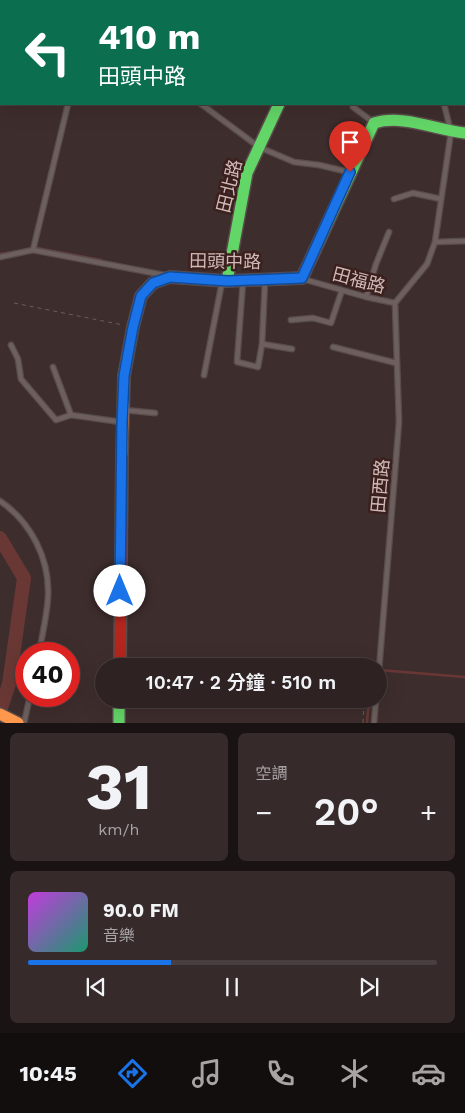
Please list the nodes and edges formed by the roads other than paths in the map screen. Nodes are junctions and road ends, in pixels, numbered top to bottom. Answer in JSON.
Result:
{"nodes":[{"id":1,"x":68,"y":105,"type":"edge"},
{"id":2,"x":202,"y":105,"type":"edge"},
{"id":3,"x":279,"y":105,"type":"edge"},
{"id":4,"x":354,"y":105,"type":"edge"},
{"id":5,"x":444,"y":105,"type":"edge"},
{"id":6,"x":374,"y":123,"type":"junction"},
{"id":7,"x":451,"y":132,"type":"junction"},
{"id":8,"x":465,"y":133,"type":"edge"},
{"id":9,"x":259,"y":147,"type":"junction"},
{"id":10,"x":350,"y":172,"type":"junction"},
{"id":11,"x":394,"y":199,"type":"dead end"},
{"id":12,"x":441,"y":199,"type":"junction"},
{"id":13,"x":389,"y":232,"type":"dead end"},
{"id":14,"x":435,"y":242,"type":"junction"},
{"id":15,"x":465,"y":242,"type":"edge"},
{"id":16,"x":33,"y":250,"type":"junction"},
{"id":17,"x":0,"y":258,"type":"edge"},
{"id":18,"x":170,"y":277,"type":"junction"},
{"id":19,"x":302,"y":278,"type":"junction"},
{"id":20,"x":265,"y":279,"type":"junction"},
{"id":21,"x":225,"y":280,"type":"junction"},
{"id":22,"x":244,"y":280,"type":"junction"},
{"id":23,"x":342,"y":290,"type":"junction"},
{"id":24,"x":366,"y":297,"type":"junction"},
{"id":25,"x":395,"y":304,"type":"junction"},
{"id":26,"x":291,"y":320,"type":"dead end"},
{"id":27,"x":262,"y":344,"type":"junction"},
{"id":28,"x":11,"y":345,"type":"dead end"},
{"id":29,"x":334,"y":347,"type":"dead end"},
{"id":30,"x":292,"y":349,"type":"dead end"},
{"id":31,"x":396,"y":363,"type":"junction"},
{"id":32,"x":53,"y":367,"type":"dead end"},
{"id":33,"x":204,"y":375,"type":"dead end"},
{"id":34,"x":123,"y":410,"type":"junction"},
{"id":35,"x":155,"y":413,"type":"dead end"},
{"id":36,"x":71,"y":416,"type":"junction"},
{"id":37,"x":122,"y":423,"type":"junction"},
{"id":38,"x":0,"y":501,"type":"edge"},
{"id":39,"x":41,"y":642,"type":"edge"},
{"id":40,"x":120,"y":658,"type":"edge"},
{"id":41,"x":380,"y":658,"type":"edge"},
{"id":42,"x":25,"y":707,"type":"edge"},
{"id":43,"x":119,"y":708,"type":"edge"},
{"id":44,"x":375,"y":708,"type":"edge"},
{"id":45,"x":0,"y":714,"type":"edge"},
{"id":46,"x":18,"y":722,"type":"edge"},
{"id":47,"x":119,"y":723,"type":"edge"},
{"id":48,"x":374,"y":723,"type":"edge"}],
"edges":[{"from":1,"to":16,"type":"lane"},
{"from":2,"to":9,"type":"lane"},
{"from":3,"to":9,"type":"street","name":"田北路"},
{"from":4,"to":6,"type":"lane"},
{"from":5,"to":7,"type":"lane"},
{"from":6,"to":7,"type":"street"},
{"from":6,"to":10,"type":"street"},
{"from":7,"to":8,"type":"street"},
{"from":7,"to":12,"type":"lane"},
{"from":9,"to":10,"type":"lane"},
{"from":9,"to":21,"type":"street","name":"田北路"},
{"from":10,"to":19,"type":"street"},
{"from":11,"to":12,"type":"lane"},
{"from":12,"to":14,"type":"lane"},
{"from":13,"to":24,"type":"lane"},
{"from":14,"to":15,"type":"lane"},
{"from":14,"to":25,"type":"lane","name":"田福路"},
{"from":16,"to":17,"type":"lane"},
{"from":16,"to":18,"type":"lane"},
{"from":18,"to":21,"type":"street","name":"田頭中路"},
{"from":18,"to":34,"type":"street","name":"田頭中路"},
{"from":19,"to":20,"type":"street","name":"田頭中路"},
{"from":19,"to":23,"type":"lane","name":"田福路"},
{"from":20,"to":22,"type":"street","name":"田頭中路"},
{"from":20,"to":27,"type":"lane"},
{"from":21,"to":22,"type":"street","name":"田頭中路"},
{"from":21,"to":33,"type":"lane"},
{"from":22,"to":27,"type":"lane"},
{"from":23,"to":24,"type":"lane","name":"田福路"},
{"from":23,"to":26,"type":"lane"},
{"from":24,"to":25,"type":"lane","name":"田福路"},
{"from":25,"to":31,"type":"lane","name":"田西路"},
{"from":27,"to":30,"type":"lane"},
{"from":28,"to":36,"type":"lane"},
{"from":29,"to":31,"type":"lane"},
{"from":31,"to":41,"type":"lane","name":"田西路"},
{"from":32,"to":36,"type":"lane"},
{"from":34,"to":35,"type":"lane"},
{"from":34,"to":37,"type":"street","name":"田頭中路"},
{"from":36,"to":37,"type":"lane"},
{"from":37,"to":40,"type":"street","name":"田頭中路"},
{"from":38,"to":39,"type":"lane"},
{"from":42,"to":46,"type":"lane"},
{"from":43,"to":47,"type":"street"},
{"from":44,"to":48,"type":"lane"},
{"from":45,"to":46,"type":"street"}]}
